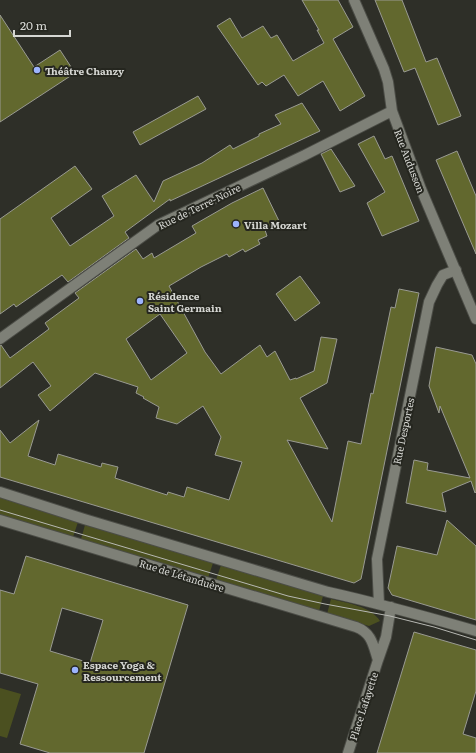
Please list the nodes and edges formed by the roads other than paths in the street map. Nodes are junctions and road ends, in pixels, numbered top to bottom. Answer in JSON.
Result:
{"nodes":[{"id":1,"x":354,"y":0,"type":"edge"},
{"id":2,"x":392,"y":111,"type":"junction"},
{"id":3,"x":456,"y":270,"type":"junction"},
{"id":4,"x":476,"y":319,"type":"edge"},
{"id":5,"x":0,"y":339,"type":"edge"},
{"id":6,"x":0,"y":492,"type":"edge"},
{"id":7,"x":0,"y":520,"type":"edge"},
{"id":8,"x":379,"y":604,"type":"junction"},
{"id":9,"x":392,"y":607,"type":"junction"},
{"id":10,"x":364,"y":631,"type":"joint"},
{"id":11,"x":476,"y":631,"type":"edge"},
{"id":12,"x":378,"y":660,"type":"junction"},
{"id":13,"x":348,"y":753,"type":"edge"}],
"edges":[{"from":1,"to":2,"type":"street","name":"Rue Audusson"},
{"from":2,"to":3,"type":"street","name":"Rue Audusson"},
{"from":2,"to":5,"type":"street","name":"Rue de Terre-Noire"},
{"from":3,"to":4,"type":"street","name":"Rue Audusson"},
{"from":3,"to":8,"type":"street","name":"Rue Desportes"},
{"from":6,"to":8,"type":"street"},
{"from":7,"to":10,"type":"street","name":"Rue de Létanduère"},
{"from":8,"to":9,"type":"street"},
{"from":9,"to":11,"type":"street"},
{"from":9,"to":12,"type":"street","name":"Place Lafayette"},
{"from":10,"to":12,"type":"street","name":"Place Lafayette"},
{"from":12,"to":13,"type":"street","name":"Place Lafayette"}]}
